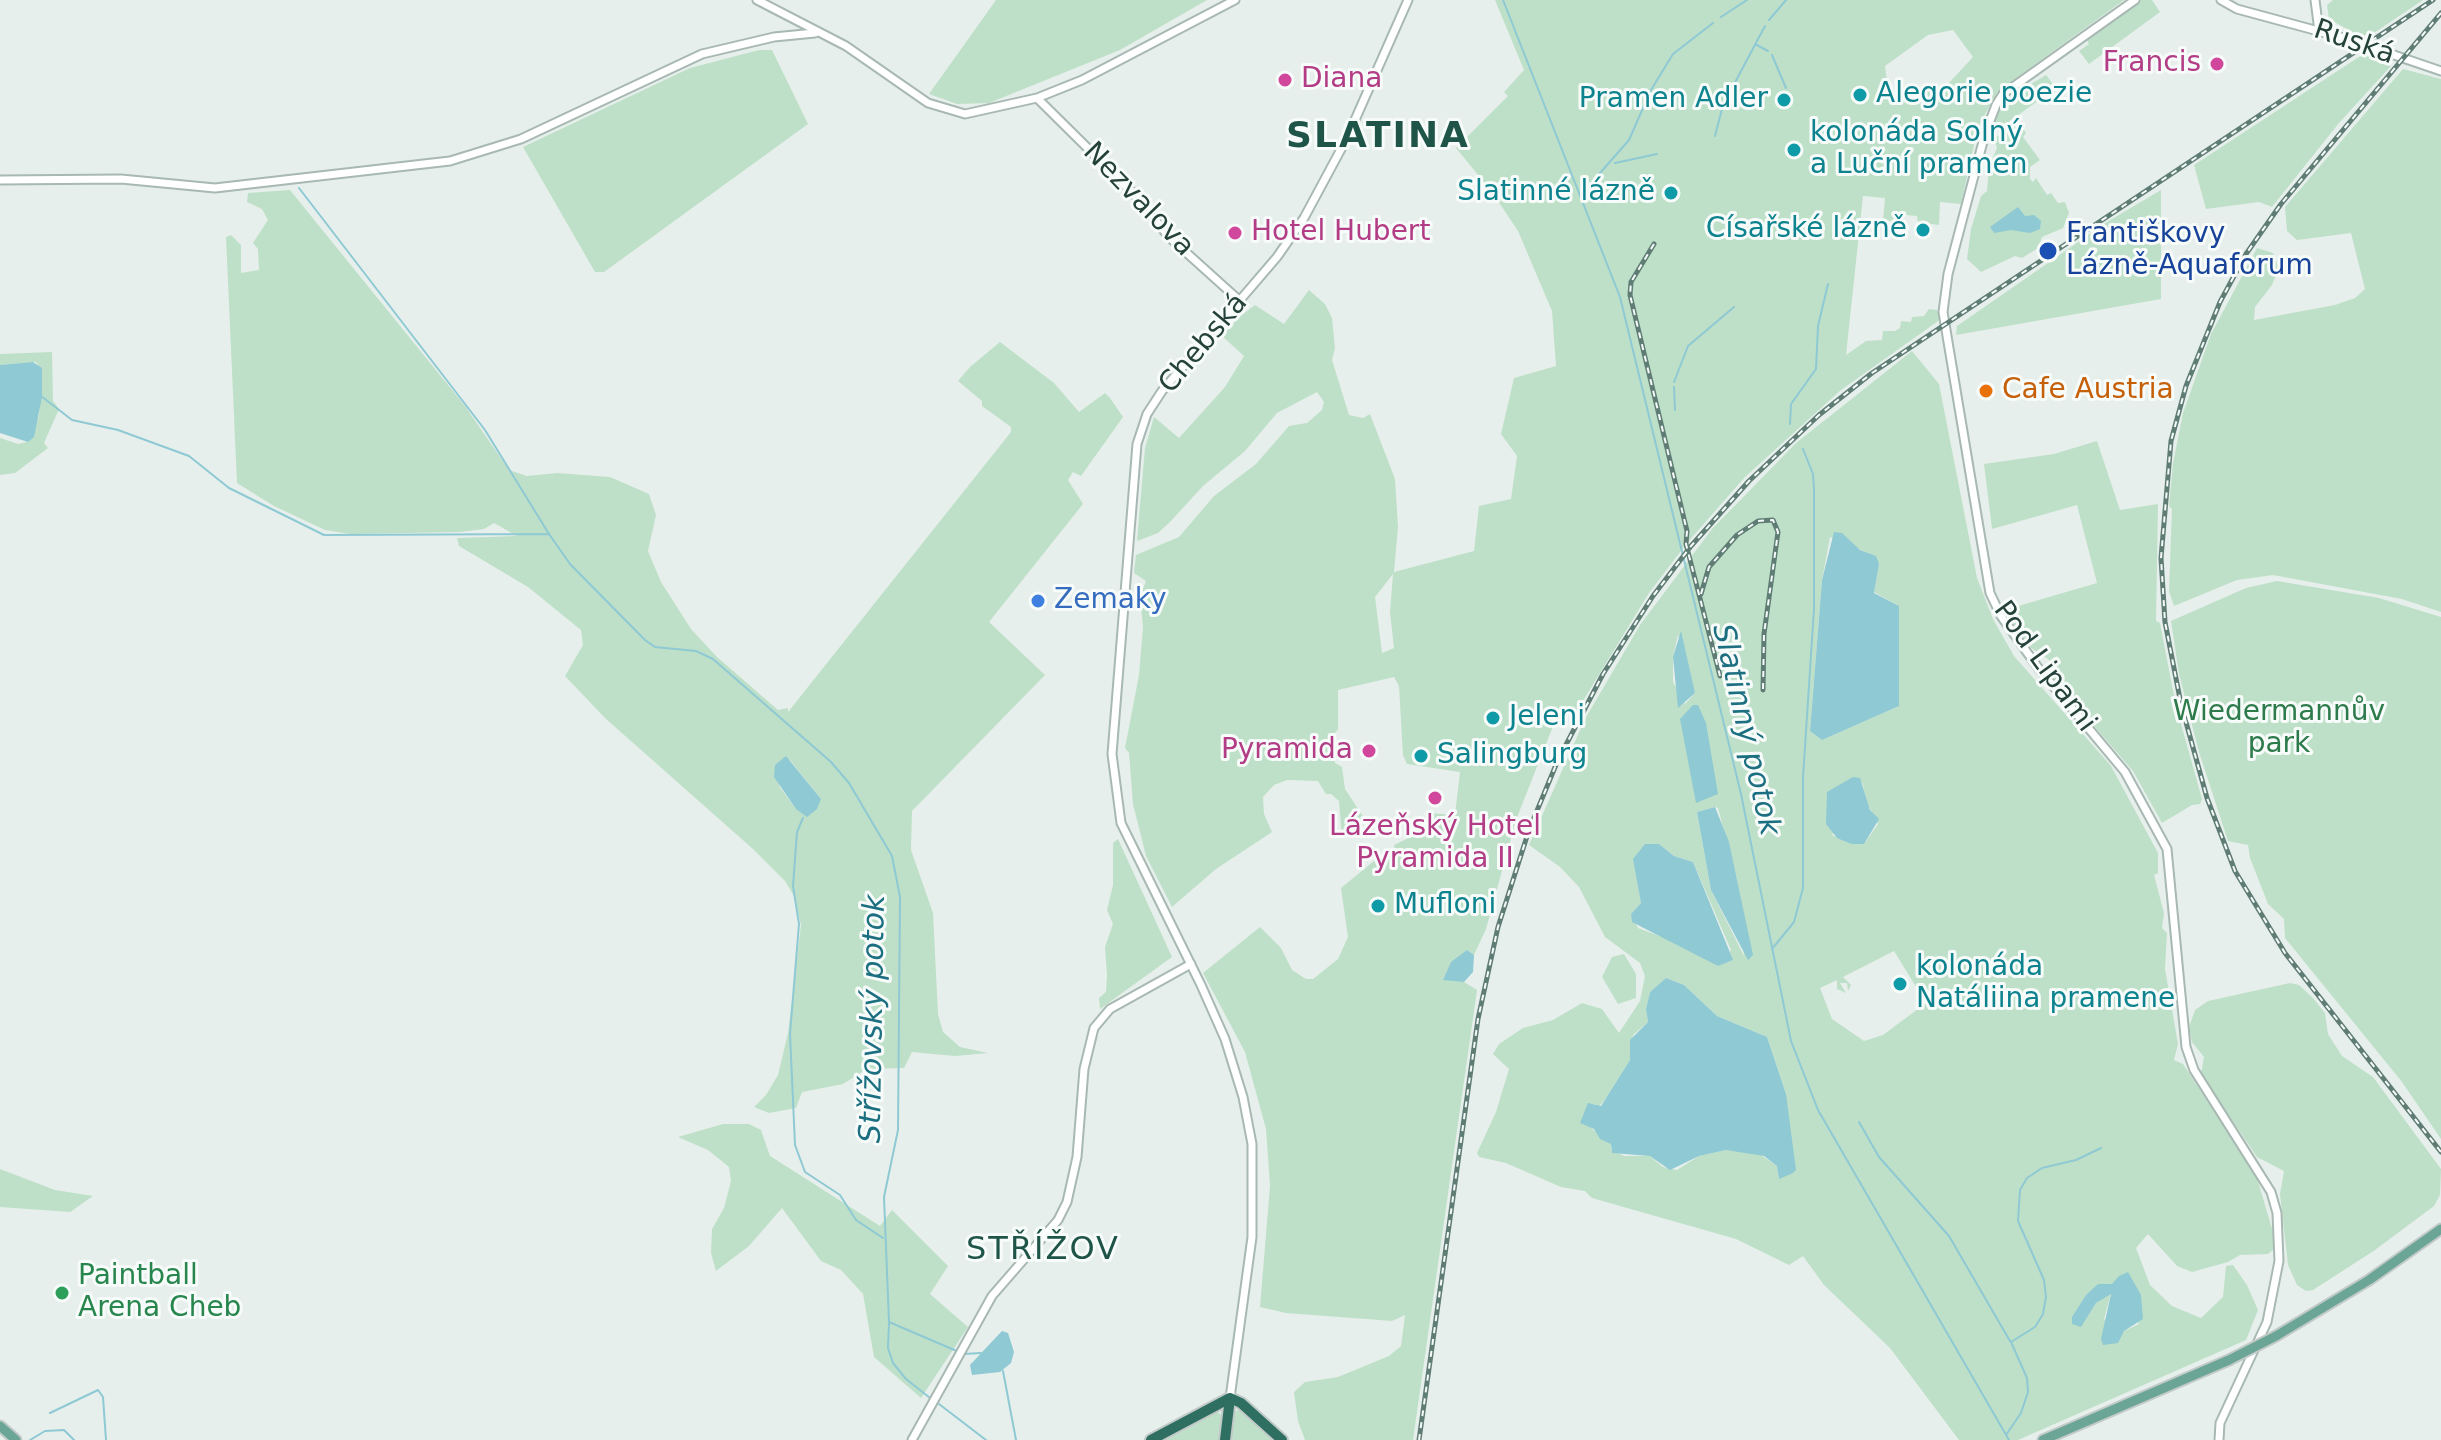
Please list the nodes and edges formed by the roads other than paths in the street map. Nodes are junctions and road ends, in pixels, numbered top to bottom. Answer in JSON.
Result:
{"nodes":[{"id":1,"x":757,"y":0,"type":"edge"},
{"id":2,"x":1235,"y":0,"type":"edge"},
{"id":3,"x":1408,"y":0,"type":"edge"},
{"id":4,"x":2135,"y":0,"type":"edge"},
{"id":5,"x":2221,"y":0,"type":"edge"},
{"id":6,"x":2315,"y":0,"type":"edge"},
{"id":7,"x":2319,"y":31,"type":"junction"},
{"id":8,"x":815,"y":33,"type":"junction"},
{"id":9,"x":2441,"y":71,"type":"edge"},
{"id":10,"x":1037,"y":98,"type":"junction"},
{"id":11,"x":0,"y":180,"type":"edge"},
{"id":12,"x":1240,"y":301,"type":"junction"},
{"id":13,"x":1191,"y":964,"type":"junction"},
{"id":14,"x":2441,"y":1229,"type":"edge"},
{"id":15,"x":1230,"y":1398,"type":"junction"},
{"id":16,"x":3,"y":1428,"type":"edge"},
{"id":17,"x":914,"y":1439,"type":"edge"},
{"id":18,"x":16,"y":1440,"type":"edge"},
{"id":19,"x":1151,"y":1440,"type":"edge"},
{"id":20,"x":1225,"y":1440,"type":"edge"},
{"id":21,"x":1282,"y":1440,"type":"edge"},
{"id":22,"x":2043,"y":1440,"type":"edge"},
{"id":23,"x":2219,"y":1440,"type":"edge"}],
"edges":[{"from":1,"to":8,"type":"street"},
{"from":2,"to":10,"type":"street"},
{"from":3,"to":12,"type":"street","name":"Chebská"},
{"from":4,"to":23,"type":"street","name":"Pod Lipami"},
{"from":5,"to":7,"type":"street","name":"Ruská"},
{"from":6,"to":7,"type":"street"},
{"from":7,"to":9,"type":"street","name":"Ruská"},
{"from":8,"to":10,"type":"street"},
{"from":8,"to":11,"type":"street"},
{"from":10,"to":12,"type":"street","name":"Nezvalova"},
{"from":12,"to":13,"type":"street","name":"Chebská"},
{"from":13,"to":15,"type":"street","name":"Chebská"},
{"from":13,"to":17,"type":"street"},
{"from":14,"to":22,"type":"main road","bridge":true},
{"from":15,"to":19,"type":"highway"},
{"from":15,"to":20,"type":"highway"},
{"from":15,"to":21,"type":"highway"},
{"from":16,"to":18,"type":"main road"}]}
